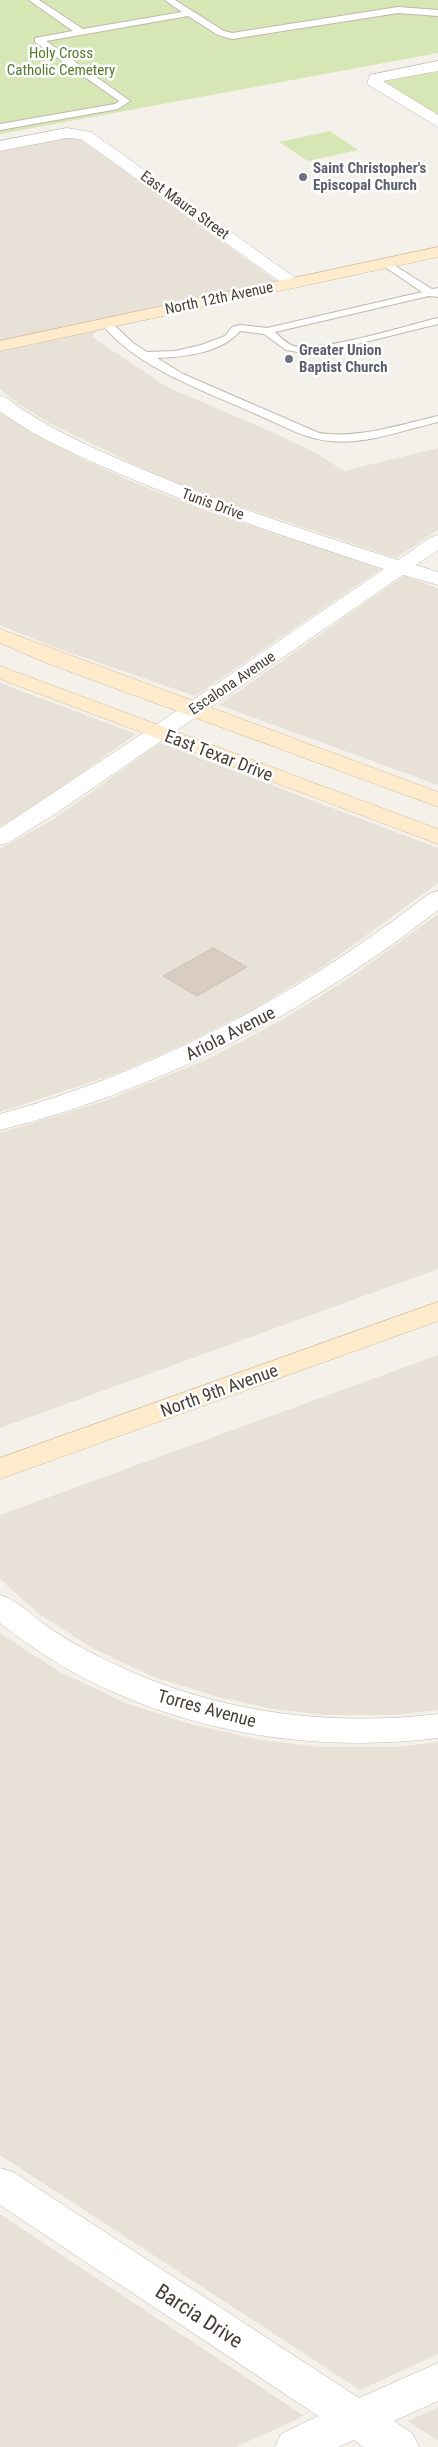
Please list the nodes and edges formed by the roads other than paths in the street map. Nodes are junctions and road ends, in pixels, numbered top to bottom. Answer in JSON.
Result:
{"nodes":[{"id":1,"x":33,"y":0,"type":"edge"},
{"id":2,"x":169,"y":0,"type":"edge"},
{"id":3,"x":380,"y":0,"type":"edge"},
{"id":4,"x":398,"y":10,"type":"junction"},
{"id":5,"x":189,"y":13,"type":"junction"},
{"id":6,"x":438,"y":14,"type":"edge"},
{"id":7,"x":82,"y":32,"type":"junction"},
{"id":8,"x":438,"y":66,"type":"edge"},
{"id":9,"x":438,"y":122,"type":"edge"},
{"id":10,"x":0,"y":127,"type":"edge"},
{"id":11,"x":0,"y":146,"type":"edge"},
{"id":12,"x":438,"y":252,"type":"edge"},
{"id":13,"x":386,"y":263,"type":"junction"},
{"id":14,"x":292,"y":282,"type":"junction"},
{"id":15,"x":435,"y":294,"type":"edge"},
{"id":16,"x":438,"y":321,"type":"edge"},
{"id":17,"x":106,"y":323,"type":"junction"},
{"id":18,"x":267,"y":331,"type":"junction"},
{"id":19,"x":0,"y":346,"type":"edge"},
{"id":20,"x":144,"y":355,"type":"junction"},
{"id":21,"x":0,"y":402,"type":"edge"},
{"id":22,"x":438,"y":419,"type":"edge"},
{"id":23,"x":358,"y":437,"type":"joint"},
{"id":24,"x":438,"y":541,"type":"edge"},
{"id":25,"x":400,"y":567,"type":"junction"},
{"id":26,"x":438,"y":580,"type":"edge"},
{"id":27,"x":0,"y":635,"type":"edge"},
{"id":28,"x":0,"y":672,"type":"edge"},
{"id":29,"x":195,"y":709,"type":"junction"},
{"id":30,"x":157,"y":732,"type":"junction"},
{"id":31,"x":438,"y":800,"type":"edge"},
{"id":32,"x":0,"y":838,"type":"edge"},
{"id":33,"x":438,"y":838,"type":"edge"},
{"id":34,"x":438,"y":898,"type":"edge"},
{"id":35,"x":0,"y":1122,"type":"edge"},
{"id":36,"x":438,"y":1311,"type":"edge"},
{"id":37,"x":0,"y":1469,"type":"edge"},
{"id":38,"x":0,"y":1606,"type":"edge"},
{"id":39,"x":438,"y":1726,"type":"edge"},
{"id":40,"x":0,"y":2184,"type":"edge"},
{"id":41,"x":438,"y":2380,"type":"edge"},
{"id":42,"x":356,"y":2419,"type":"junction"},
{"id":43,"x":295,"y":2447,"type":"edge"},
{"id":44,"x":399,"y":2447,"type":"edge"}],
"edges":[{"from":1,"to":7,"type":"lane"},
{"from":2,"to":5,"type":"lane"},
{"from":3,"to":4,"type":"lane"},
{"from":4,"to":5,"type":"lane"},
{"from":4,"to":6,"type":"lane"},
{"from":5,"to":7,"type":"lane"},
{"from":7,"to":10,"type":"lane"},
{"from":8,"to":9,"type":"street"},
{"from":11,"to":14,"type":"street","name":"East Maura Street"},
{"from":12,"to":13,"type":"street","name":"North 12th Avenue"},
{"from":13,"to":14,"type":"street","name":"North 12th Avenue"},
{"from":13,"to":15,"type":"lane"},
{"from":14,"to":17,"type":"street","name":"North 12th Avenue"},
{"from":15,"to":18,"type":"lane"},
{"from":16,"to":18,"type":"lane"},
{"from":17,"to":19,"type":"street","name":"North 12th Avenue"},
{"from":17,"to":20,"type":"lane"},
{"from":18,"to":20,"type":"lane"},
{"from":20,"to":23,"type":"lane"},
{"from":21,"to":25,"type":"street","name":"Tunis Drive"},
{"from":22,"to":23,"type":"lane"},
{"from":24,"to":25,"type":"street","name":"Escalona Avenue"},
{"from":25,"to":26,"type":"street","name":"Tunis Drive"},
{"from":25,"to":29,"type":"street","name":"Escalona Avenue"},
{"from":27,"to":29,"type":"street","name":"East Texar Drive"},
{"from":28,"to":30,"type":"street","name":"East Texar Drive"},
{"from":29,"to":30,"type":"street","name":"Escalona Avenue"},
{"from":29,"to":31,"type":"street","name":"East Texar Drive"},
{"from":30,"to":32,"type":"street","name":"Escalona Avenue"},
{"from":30,"to":33,"type":"street","name":"East Texar Drive"},
{"from":34,"to":35,"type":"street","name":"Ariola Avenue"},
{"from":36,"to":37,"type":"street","name":"North 9th Avenue"},
{"from":38,"to":39,"type":"street","name":"Torres Avenue"},
{"from":40,"to":42,"type":"street","name":"Barcia Drive"},
{"from":41,"to":42,"type":"street"},
{"from":42,"to":43,"type":"street"},
{"from":42,"to":44,"type":"street","name":"Barcia Drive"}]}
